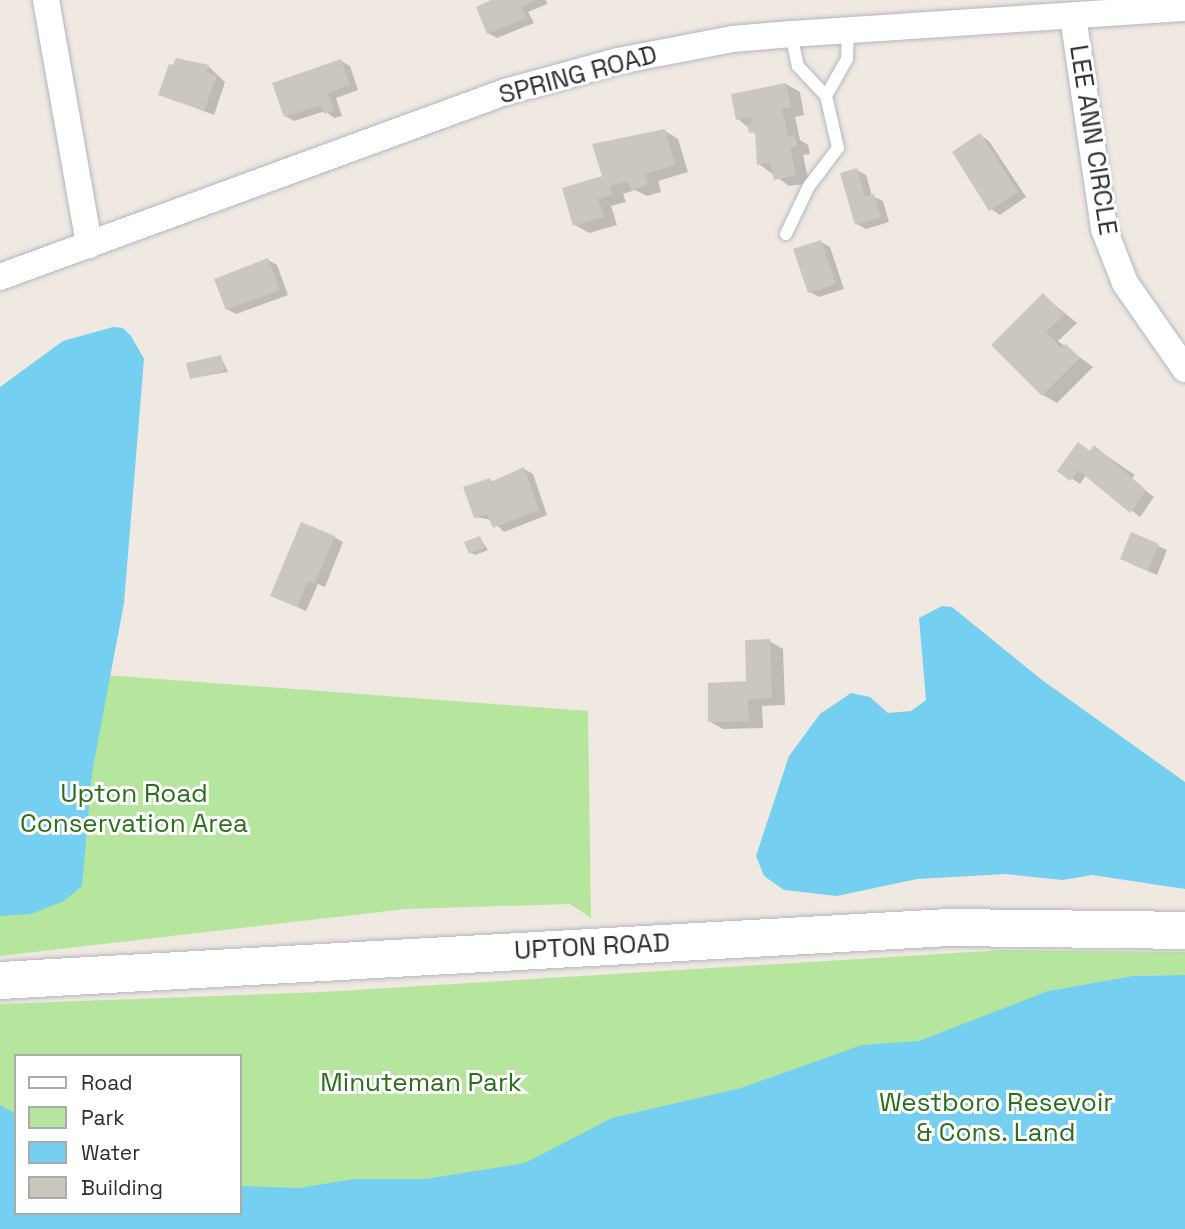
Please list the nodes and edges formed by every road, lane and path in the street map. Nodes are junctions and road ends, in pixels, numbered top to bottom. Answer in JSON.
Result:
{"nodes":[{"id":1,"x":46,"y":0,"type":"edge"},
{"id":2,"x":1185,"y":8,"type":"edge"},
{"id":3,"x":1073,"y":16,"type":"junction"},
{"id":4,"x":848,"y":30,"type":"junction"},
{"id":5,"x":791,"y":34,"type":"junction"},
{"id":6,"x":826,"y":96,"type":"junction"},
{"id":7,"x":786,"y":234,"type":"dead end"},
{"id":8,"x":89,"y":245,"type":"junction"},
{"id":9,"x":0,"y":277,"type":"edge"},
{"id":10,"x":1185,"y":369,"type":"edge"},
{"id":11,"x":1185,"y":930,"type":"edge"},
{"id":12,"x":0,"y":980,"type":"edge"}],
"edges":[{"from":1,"to":8,"type":"street"},
{"from":2,"to":3,"type":"street","name":"SPRING ROAD"},
{"from":3,"to":4,"type":"street","name":"SPRING ROAD"},
{"from":3,"to":10,"type":"street","name":"LEE ANN CIRCLE"},
{"from":4,"to":5,"type":"street","name":"SPRING ROAD"},
{"from":4,"to":6,"type":"lane"},
{"from":5,"to":6,"type":"lane"},
{"from":5,"to":8,"type":"street","name":"SPRING ROAD"},
{"from":6,"to":7,"type":"lane"},
{"from":8,"to":9,"type":"street","name":"SPRING ROAD"},
{"from":11,"to":12,"type":"main road","name":"UPTON ROAD"}]}
